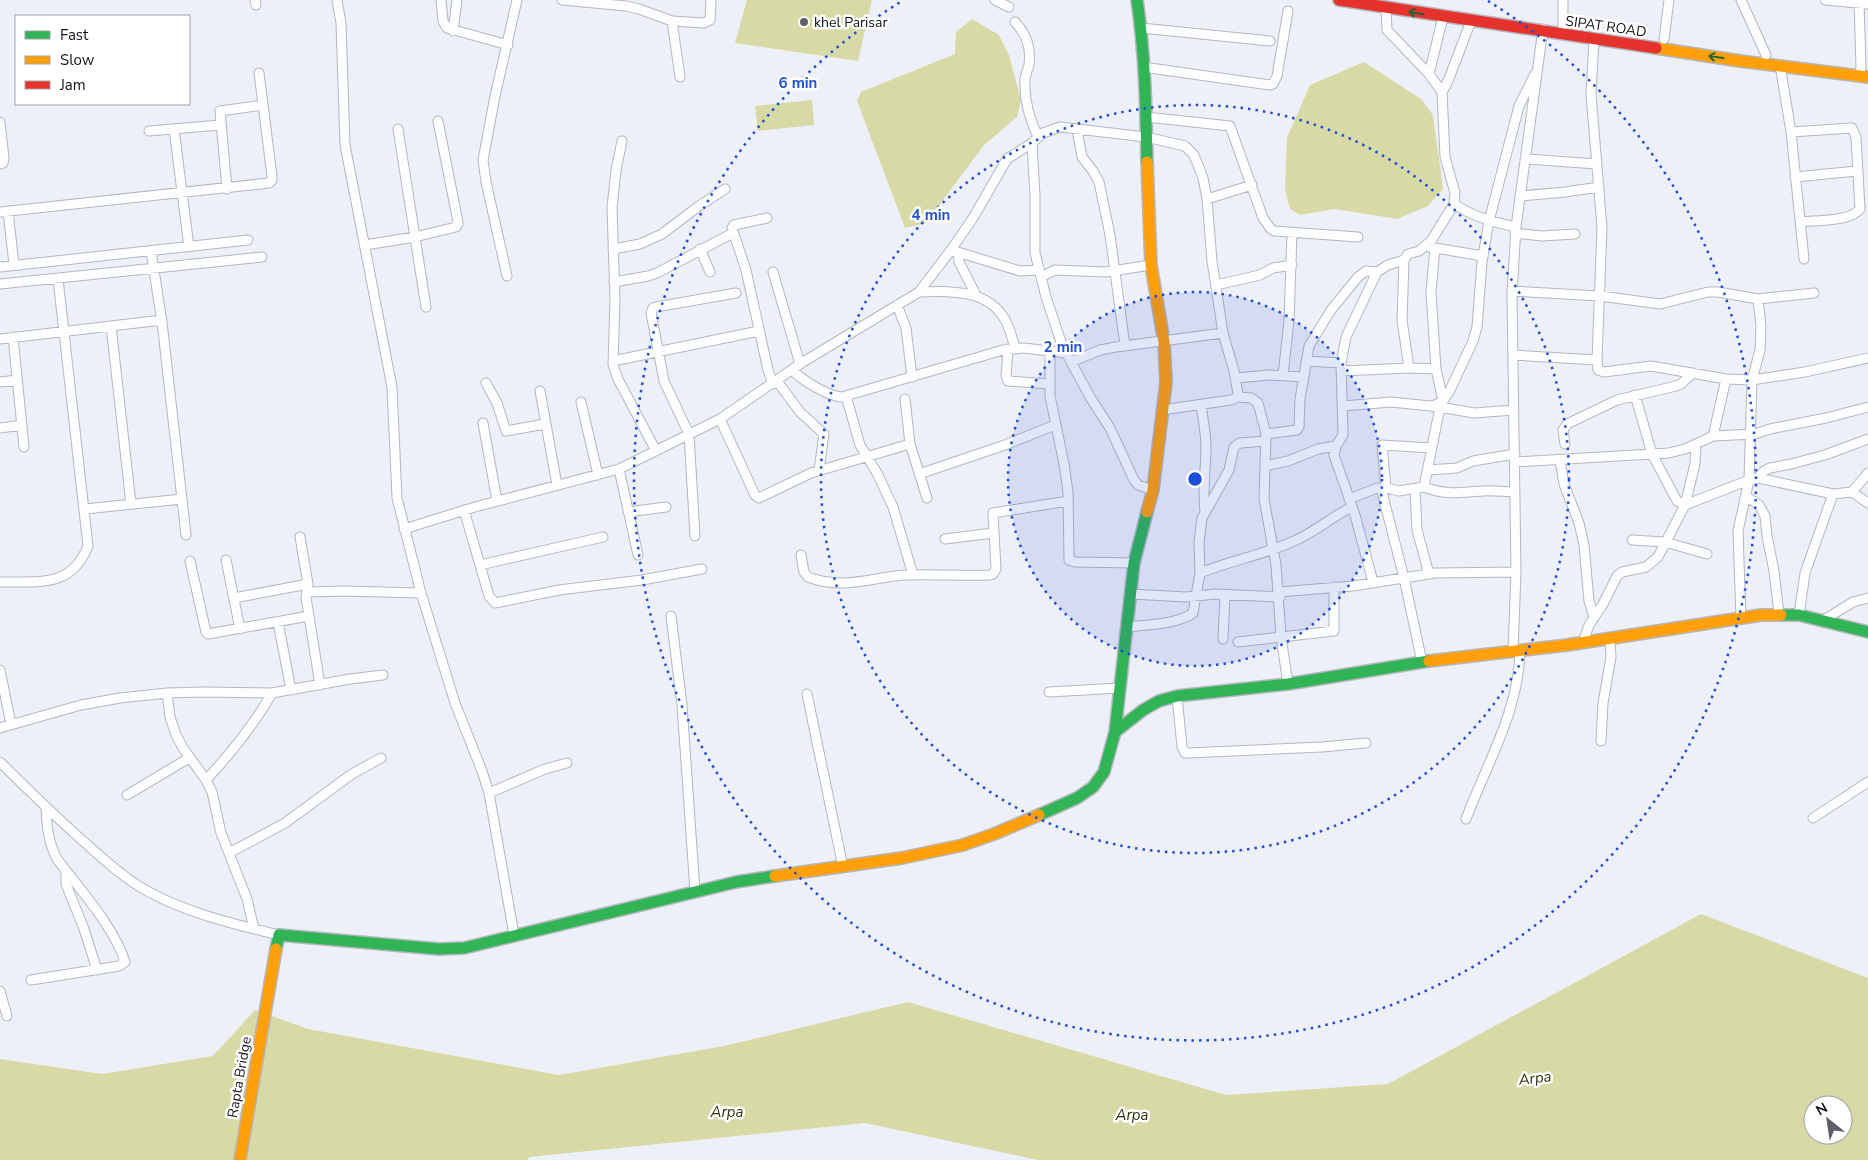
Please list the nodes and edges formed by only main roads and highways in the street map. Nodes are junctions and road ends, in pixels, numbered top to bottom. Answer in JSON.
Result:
{"nodes":[{"id":1,"x":1137,"y":0,"type":"edge"},
{"id":2,"x":1339,"y":0,"type":"edge"},
{"id":3,"x":1404,"y":0,"type":"edge"},
{"id":4,"x":1543,"y":28,"type":"junction"},
{"id":5,"x":1864,"y":72,"type":"edge"},
{"id":6,"x":1868,"y":632,"type":"edge"},
{"id":7,"x":1115,"y":732,"type":"junction"},
{"id":8,"x":240,"y":1160,"type":"edge"}],
"edges":[{"from":1,"to":7,"type":"main road"},
{"from":4,"to":2,"type":"main road","name":"SIPAT ROAD","one_way":true},
{"from":3,"to":4,"type":"main road","name":"SIPAT ROAD"},
{"from":5,"to":4,"type":"main road","name":"SIPAT ROAD","one_way":true},
{"from":4,"to":5,"type":"main road","name":"SIPAT ROAD"},
{"from":6,"to":7,"type":"main road"},
{"from":7,"to":8,"type":"main road","name":"Rapta Bridge"}]}
